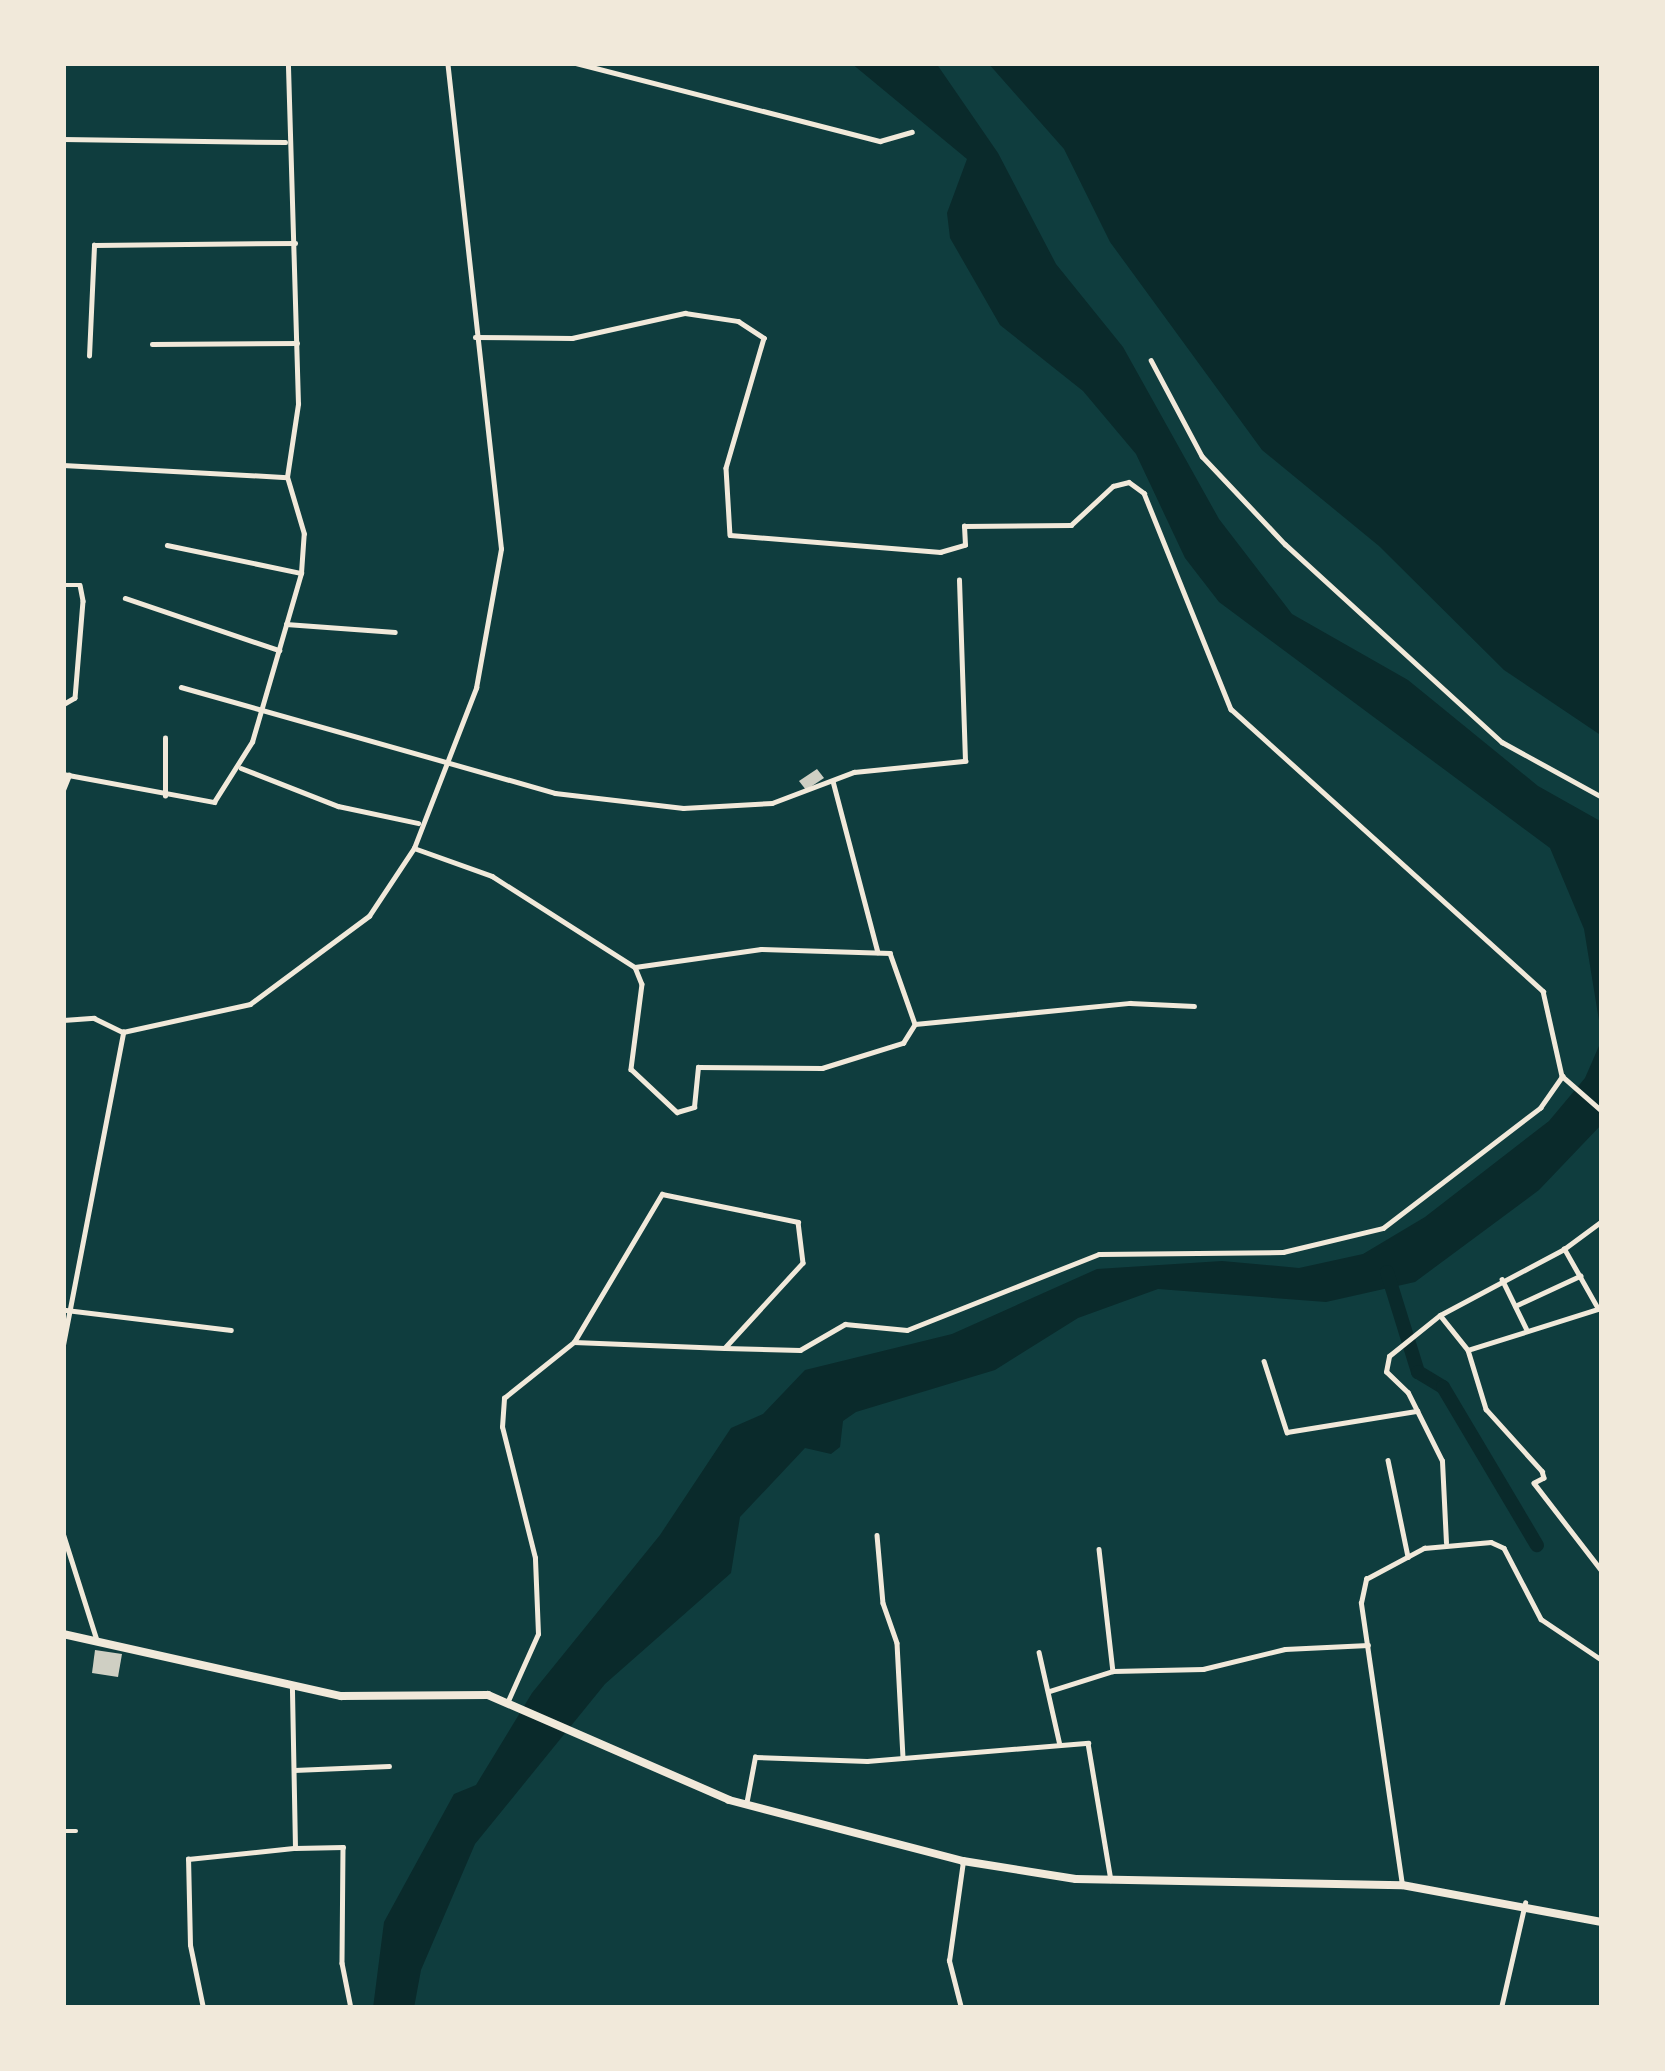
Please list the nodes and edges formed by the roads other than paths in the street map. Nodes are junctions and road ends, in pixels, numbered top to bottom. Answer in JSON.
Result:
{"nodes":[{"id":1,"x":288,"y":63,"type":"edge"},
{"id":2,"x":447,"y":63,"type":"edge"},
{"id":3,"x":576,"y":63,"type":"edge"},
{"id":4,"x":912,"y":132,"type":"dead end"},
{"id":5,"x":63,"y":139,"type":"edge"},
{"id":6,"x":288,"y":142,"type":"junction"},
{"id":7,"x":295,"y":243,"type":"junction"},
{"id":8,"x":475,"y":338,"type":"junction"},
{"id":9,"x":297,"y":343,"type":"junction"},
{"id":10,"x":152,"y":344,"type":"dead end"},
{"id":11,"x":89,"y":356,"type":"dead end"},
{"id":12,"x":1151,"y":360,"type":"dead end"},
{"id":13,"x":63,"y":465,"type":"edge"},
{"id":14,"x":287,"y":477,"type":"junction"},
{"id":15,"x":166,"y":545,"type":"dead end"},
{"id":16,"x":301,"y":573,"type":"junction"},
{"id":17,"x":959,"y":580,"type":"dead end"},
{"id":18,"x":63,"y":585,"type":"edge"},
{"id":19,"x":125,"y":598,"type":"dead end"},
{"id":20,"x":286,"y":624,"type":"junction"},
{"id":21,"x":395,"y":632,"type":"dead end"},
{"id":22,"x":279,"y":650,"type":"junction"},
{"id":23,"x":181,"y":687,"type":"dead end"},
{"id":24,"x":63,"y":705,"type":"edge"},
{"id":25,"x":260,"y":712,"type":"junction"},
{"id":26,"x":165,"y":737,"type":"dead end"},
{"id":27,"x":441,"y":762,"type":"junction"},
{"id":28,"x":241,"y":768,"type":"junction"},
{"id":29,"x":66,"y":775,"type":"edge"},
{"id":30,"x":833,"y":781,"type":"junction"},
{"id":31,"x":63,"y":790,"type":"edge"},
{"id":32,"x":165,"y":796,"type":"junction"},
{"id":33,"x":1602,"y":796,"type":"edge"},
{"id":34,"x":419,"y":823,"type":"junction"},
{"id":35,"x":414,"y":848,"type":"junction"},
{"id":36,"x":878,"y":952,"type":"junction"},
{"id":37,"x":634,"y":967,"type":"junction"},
{"id":38,"x":1194,"y":1006,"type":"dead end"},
{"id":39,"x":63,"y":1020,"type":"edge"},
{"id":40,"x":916,"y":1024,"type":"junction"},
{"id":41,"x":123,"y":1032,"type":"junction"},
{"id":42,"x":1565,"y":1079,"type":"junction"},
{"id":43,"x":1602,"y":1111,"type":"edge"},
{"id":44,"x":1602,"y":1221,"type":"edge"},
{"id":45,"x":1564,"y":1249,"type":"junction"},
{"id":46,"x":1580,"y":1276,"type":"junction"},
{"id":47,"x":1501,"y":1278,"type":"junction"},
{"id":48,"x":1515,"y":1306,"type":"junction"},
{"id":49,"x":66,"y":1310,"type":"junction"},
{"id":50,"x":1440,"y":1315,"type":"junction"},
{"id":51,"x":1526,"y":1328,"type":"junction"},
{"id":52,"x":231,"y":1330,"type":"dead end"},
{"id":53,"x":574,"y":1342,"type":"junction"},
{"id":54,"x":63,"y":1345,"type":"edge"},
{"id":55,"x":725,"y":1348,"type":"junction"},
{"id":56,"x":1468,"y":1350,"type":"junction"},
{"id":57,"x":1264,"y":1361,"type":"dead end"},
{"id":58,"x":1417,"y":1411,"type":"junction"},
{"id":59,"x":1388,"y":1460,"type":"dead end"},
{"id":60,"x":63,"y":1533,"type":"edge"},
{"id":61,"x":877,"y":1535,"type":"dead end"},
{"id":62,"x":1446,"y":1546,"type":"junction"},
{"id":63,"x":1099,"y":1549,"type":"dead end"},
{"id":64,"x":1408,"y":1557,"type":"junction"},
{"id":65,"x":1602,"y":1571,"type":"edge"},
{"id":66,"x":63,"y":1634,"type":"edge"},
{"id":67,"x":97,"y":1640,"type":"junction"},
{"id":68,"x":1368,"y":1645,"type":"junction"},
{"id":69,"x":1039,"y":1652,"type":"dead end"},
{"id":70,"x":1602,"y":1660,"type":"edge"},
{"id":71,"x":1113,"y":1671,"type":"junction"},
{"id":72,"x":292,"y":1688,"type":"junction"},
{"id":73,"x":1050,"y":1690,"type":"junction"},
{"id":74,"x":511,"y":1702,"type":"junction"},
{"id":75,"x":1060,"y":1745,"type":"junction"},
{"id":76,"x":903,"y":1758,"type":"junction"},
{"id":77,"x":389,"y":1766,"type":"dead end"},
{"id":78,"x":294,"y":1770,"type":"junction"},
{"id":79,"x":746,"y":1806,"type":"junction"},
{"id":80,"x":63,"y":1831,"type":"edge"},
{"id":81,"x":76,"y":1831,"type":"dead end"},
{"id":82,"x":295,"y":1848,"type":"junction"},
{"id":83,"x":963,"y":1861,"type":"junction"},
{"id":84,"x":1111,"y":1880,"type":"junction"},
{"id":85,"x":1402,"y":1885,"type":"junction"},
{"id":86,"x":1525,"y":1903,"type":"junction"},
{"id":87,"x":1602,"y":1922,"type":"edge"},
{"id":88,"x":203,"y":2008,"type":"edge"},
{"id":89,"x":351,"y":2008,"type":"edge"},
{"id":90,"x":961,"y":2008,"type":"edge"},
{"id":91,"x":1501,"y":2008,"type":"edge"}],
"edges":[{"from":1,"to":6,"type":"street"},
{"from":2,"to":8,"type":"street"},
{"from":3,"to":4,"type":"street"},
{"from":5,"to":6,"type":"street"},
{"from":6,"to":7,"type":"street"},
{"from":7,"to":9,"type":"street"},
{"from":7,"to":11,"type":"street"},
{"from":8,"to":27,"type":"street"},
{"from":8,"to":42,"type":"street"},
{"from":9,"to":10,"type":"street"},
{"from":9,"to":14,"type":"street"},
{"from":12,"to":33,"type":"street"},
{"from":13,"to":14,"type":"street"},
{"from":14,"to":16,"type":"street"},
{"from":15,"to":16,"type":"street"},
{"from":16,"to":20,"type":"street"},
{"from":17,"to":30,"type":"street"},
{"from":18,"to":24,"type":"street"},
{"from":19,"to":22,"type":"street"},
{"from":20,"to":21,"type":"street"},
{"from":20,"to":22,"type":"street"},
{"from":22,"to":25,"type":"street"},
{"from":23,"to":25,"type":"street"},
{"from":25,"to":27,"type":"street"},
{"from":25,"to":28,"type":"street"},
{"from":26,"to":32,"type":"street"},
{"from":27,"to":30,"type":"street"},
{"from":27,"to":34,"type":"street"},
{"from":28,"to":32,"type":"street"},
{"from":28,"to":34,"type":"street"},
{"from":29,"to":31,"type":"street"},
{"from":29,"to":32,"type":"street"},
{"from":30,"to":36,"type":"street"},
{"from":34,"to":35,"type":"street"},
{"from":35,"to":37,"type":"street"},
{"from":35,"to":41,"type":"street"},
{"from":36,"to":37,"type":"street"},
{"from":36,"to":40,"type":"street"},
{"from":37,"to":40,"type":"street"},
{"from":38,"to":40,"type":"street"},
{"from":39,"to":41,"type":"street"},
{"from":41,"to":49,"type":"street"},
{"from":42,"to":43,"type":"street"},
{"from":42,"to":55,"type":"street"},
{"from":44,"to":45,"type":"street"},
{"from":45,"to":46,"type":"street"},
{"from":45,"to":47,"type":"street"},
{"from":46,"to":48,"type":"street"},
{"from":46,"to":51,"type":"street"},
{"from":47,"to":48,"type":"street"},
{"from":47,"to":50,"type":"street"},
{"from":48,"to":51,"type":"street"},
{"from":49,"to":52,"type":"street"},
{"from":49,"to":54,"type":"street"},
{"from":50,"to":56,"type":"street"},
{"from":50,"to":58,"type":"street"},
{"from":51,"to":56,"type":"street"},
{"from":53,"to":55,"type":"street"},
{"from":53,"to":55,"type":"street"},
{"from":53,"to":74,"type":"street"},
{"from":56,"to":65,"type":"street"},
{"from":57,"to":58,"type":"street"},
{"from":58,"to":62,"type":"street"},
{"from":59,"to":64,"type":"street"},
{"from":60,"to":67,"type":"street"},
{"from":61,"to":76,"type":"street"},
{"from":62,"to":64,"type":"street"},
{"from":62,"to":70,"type":"street"},
{"from":63,"to":71,"type":"street"},
{"from":64,"to":68,"type":"street"},
{"from":66,"to":67,"type":"main road"},
{"from":67,"to":72,"type":"main road"},
{"from":68,"to":71,"type":"street"},
{"from":68,"to":85,"type":"street"},
{"from":69,"to":73,"type":"street"},
{"from":71,"to":73,"type":"street"},
{"from":72,"to":74,"type":"main road"},
{"from":72,"to":78,"type":"street"},
{"from":73,"to":75,"type":"street"},
{"from":74,"to":79,"type":"main road"},
{"from":75,"to":76,"type":"street"},
{"from":75,"to":84,"type":"street"},
{"from":76,"to":79,"type":"street"},
{"from":77,"to":78,"type":"street"},
{"from":78,"to":82,"type":"street"},
{"from":79,"to":83,"type":"main road"},
{"from":80,"to":81,"type":"street"},
{"from":82,"to":88,"type":"street"},
{"from":82,"to":89,"type":"street"},
{"from":83,"to":84,"type":"main road"},
{"from":83,"to":90,"type":"street"},
{"from":84,"to":85,"type":"main road"},
{"from":85,"to":86,"type":"main road"},
{"from":86,"to":87,"type":"main road"},
{"from":86,"to":91,"type":"street"}]}
